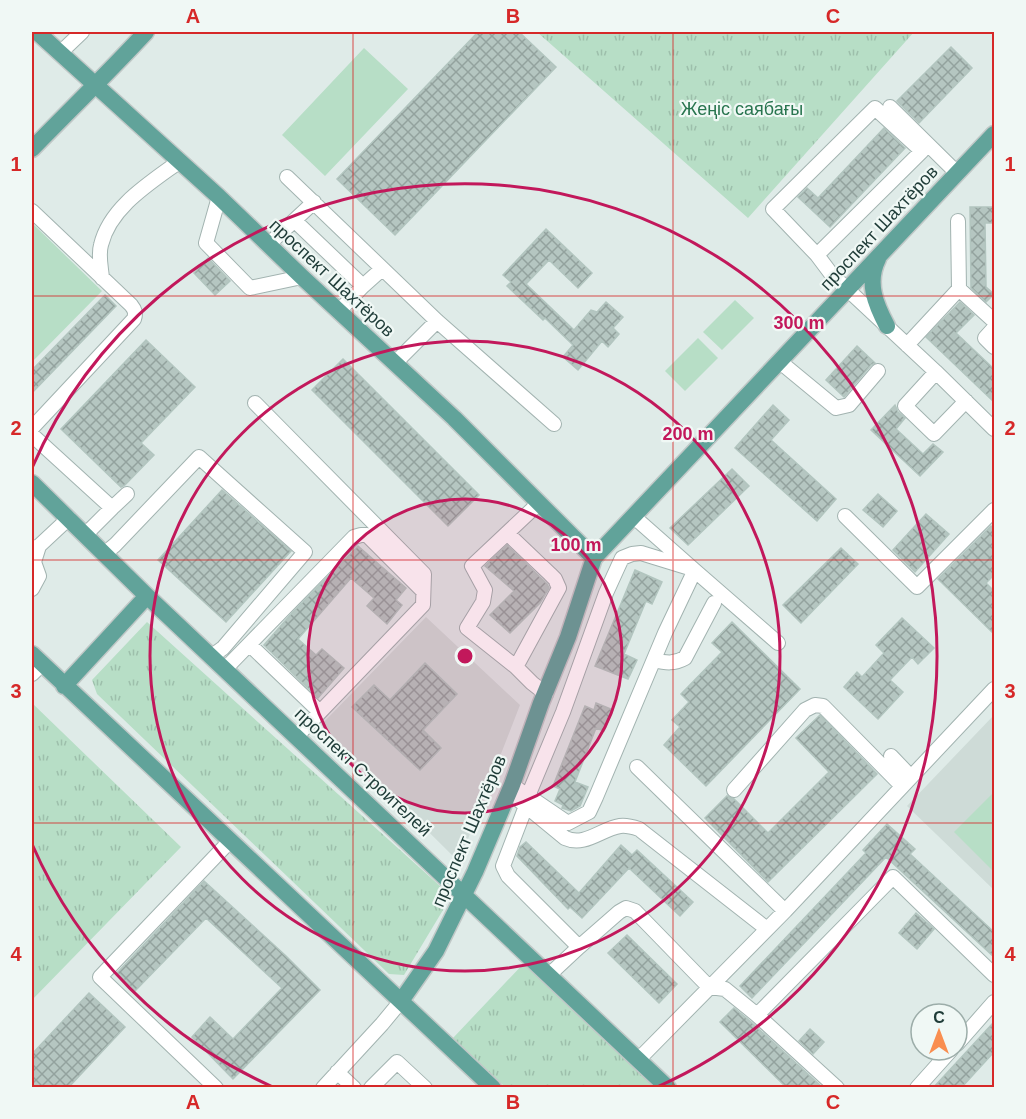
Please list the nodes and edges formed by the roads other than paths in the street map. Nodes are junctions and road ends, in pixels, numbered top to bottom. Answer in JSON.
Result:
{"nodes":[{"id":1,"x":82,"y":32,"type":"edge"},
{"id":2,"x":146,"y":32,"type":"edge"},
{"id":3,"x":37,"y":34,"type":"edge"},
{"id":4,"x":60,"y":53,"type":"junction"},
{"id":5,"x":96,"y":85,"type":"junction"},
{"id":6,"x":890,"y":107,"type":"dead end"},
{"id":7,"x":994,"y":134,"type":"edge"},
{"id":8,"x":32,"y":149,"type":"edge"},
{"id":9,"x":180,"y":161,"type":"junction"},
{"id":10,"x":957,"y":173,"type":"junction"},
{"id":11,"x":287,"y":177,"type":"dead end"},
{"id":12,"x":219,"y":197,"type":"junction"},
{"id":13,"x":314,"y":202,"type":"junction"},
{"id":14,"x":32,"y":211,"type":"edge"},
{"id":15,"x":295,"y":221,"type":"junction"},
{"id":16,"x":958,"y":221,"type":"dead end"},
{"id":17,"x":268,"y":245,"type":"junction"},
{"id":18,"x":881,"y":254,"type":"junction"},
{"id":19,"x":817,"y":255,"type":"junction"},
{"id":20,"x":382,"y":269,"type":"junction"},
{"id":21,"x":302,"y":277,"type":"junction"},
{"id":22,"x":102,"y":278,"type":"junction"},
{"id":23,"x":363,"y":286,"type":"junction"},
{"id":24,"x":848,"y":289,"type":"junction"},
{"id":25,"x":959,"y":289,"type":"junction"},
{"id":26,"x":339,"y":311,"type":"junction"},
{"id":27,"x":437,"y":321,"type":"junction"},
{"id":28,"x":994,"y":321,"type":"edge"},
{"id":29,"x":887,"y":326,"type":"junction"},
{"id":30,"x":994,"y":328,"type":"edge"},
{"id":31,"x":907,"y":345,"type":"junction"},
{"id":32,"x":994,"y":346,"type":"edge"},
{"id":33,"x":779,"y":361,"type":"junction"},
{"id":34,"x":395,"y":363,"type":"junction"},
{"id":35,"x":878,"y":371,"type":"dead end"},
{"id":36,"x":936,"y":372,"type":"junction"},
{"id":37,"x":966,"y":401,"type":"junction"},
{"id":38,"x":255,"y":403,"type":"dead end"},
{"id":39,"x":554,"y":424,"type":"dead end"},
{"id":40,"x":32,"y":428,"type":"edge"},
{"id":41,"x":994,"y":429,"type":"edge"},
{"id":42,"x":32,"y":435,"type":"edge"},
{"id":43,"x":32,"y":483,"type":"edge"},
{"id":44,"x":127,"y":494,"type":"dead end"},
{"id":45,"x":538,"y":504,"type":"junction"},
{"id":46,"x":112,"y":508,"type":"junction"},
{"id":47,"x":994,"y":510,"type":"edge"},
{"id":48,"x":633,"y":516,"type":"junction"},
{"id":49,"x":845,"y":516,"type":"dead end"},
{"id":50,"x":69,"y":518,"type":"junction"},
{"id":51,"x":507,"y":533,"type":"junction"},
{"id":52,"x":85,"y":535,"type":"junction"},
{"id":53,"x":35,"y":547,"type":"edge"},
{"id":54,"x":105,"y":554,"type":"junction"},
{"id":55,"x":594,"y":558,"type":"junction"},
{"id":56,"x":693,"y":568,"type":"junction"},
{"id":57,"x":32,"y":589,"type":"edge"},
{"id":58,"x":423,"y":591,"type":"junction"},
{"id":59,"x":147,"y":596,"type":"junction"},
{"id":60,"x":714,"y":603,"type":"dead end"},
{"id":61,"x":778,"y":644,"type":"dead end"},
{"id":62,"x":250,"y":645,"type":"junction"},
{"id":63,"x":212,"y":656,"type":"junction"},
{"id":64,"x":654,"y":660,"type":"junction"},
{"id":65,"x":35,"y":664,"type":"edge"},
{"id":66,"x":516,"y":667,"type":"junction"},
{"id":67,"x":225,"y":669,"type":"junction"},
{"id":68,"x":64,"y":686,"type":"junction"},
{"id":69,"x":994,"y":689,"type":"edge"},
{"id":70,"x":544,"y":698,"type":"junction"},
{"id":71,"x":320,"y":712,"type":"junction"},
{"id":72,"x":563,"y":712,"type":"junction"},
{"id":73,"x":297,"y":736,"type":"junction"},
{"id":74,"x":891,"y":756,"type":"dead end"},
{"id":75,"x":637,"y":767,"type":"dead end"},
{"id":76,"x":907,"y":782,"type":"junction"},
{"id":77,"x":510,"y":789,"type":"junction"},
{"id":78,"x":734,"y":790,"type":"dead end"},
{"id":79,"x":527,"y":801,"type":"junction"},
{"id":80,"x":230,"y":841,"type":"junction"},
{"id":81,"x":464,"y":894,"type":"junction"},
{"id":82,"x":785,"y":911,"type":"junction"},
{"id":83,"x":767,"y":928,"type":"junction"},
{"id":84,"x":579,"y":947,"type":"junction"},
{"id":85,"x":549,"y":975,"type":"junction"},
{"id":86,"x":994,"y":975,"type":"edge"},
{"id":87,"x":709,"y":987,"type":"junction"},
{"id":88,"x":401,"y":1001,"type":"junction"},
{"id":89,"x":994,"y":1002,"type":"edge"},
{"id":90,"x":758,"y":1015,"type":"junction"},
{"id":91,"x":969,"y":1030,"type":"edge"},
{"id":92,"x":639,"y":1059,"type":"junction"},
{"id":93,"x":940,"y":1062,"type":"edge"},
{"id":94,"x":338,"y":1072,"type":"junction"},
{"id":95,"x":216,"y":1088,"type":"edge"},
{"id":96,"x":323,"y":1088,"type":"edge"},
{"id":97,"x":354,"y":1088,"type":"edge"},
{"id":98,"x":371,"y":1088,"type":"edge"},
{"id":99,"x":425,"y":1088,"type":"edge"},
{"id":100,"x":493,"y":1088,"type":"edge"},
{"id":101,"x":668,"y":1088,"type":"edge"},
{"id":102,"x":837,"y":1088,"type":"edge"},
{"id":103,"x":917,"y":1088,"type":"edge"}],
"edges":[{"from":1,"to":4,"type":"street"},
{"from":2,"to":5,"type":"main road"},
{"from":3,"to":4,"type":"main road","name":"проспект Шахтёров"},
{"from":4,"to":5,"type":"main road","name":"проспект Шахтёров"},
{"from":5,"to":8,"type":"main road"},
{"from":5,"to":9,"type":"main road","name":"проспект Шахтёров"},
{"from":6,"to":10,"type":"street"},
{"from":7,"to":10,"type":"main road","name":"проспект Шахтёров"},
{"from":9,"to":12,"type":"main road","name":"проспект Шахтёров"},
{"from":9,"to":22,"type":"street"},
{"from":10,"to":18,"type":"main road","name":"проспект Шахтёров"},
{"from":11,"to":13,"type":"street"},
{"from":12,"to":17,"type":"main road","name":"проспект Шахтёров"},
{"from":12,"to":21,"type":"street"},
{"from":13,"to":15,"type":"street"},
{"from":13,"to":20,"type":"street"},
{"from":14,"to":22,"type":"street"},
{"from":15,"to":17,"type":"street"},
{"from":15,"to":23,"type":"street"},
{"from":16,"to":25,"type":"street"},
{"from":17,"to":21,"type":"main road","name":"проспект Шахтёров"},
{"from":18,"to":24,"type":"main road","name":"проспект Шахтёров"},
{"from":18,"to":29,"type":"main road"},
{"from":19,"to":19,"type":"street"},
{"from":19,"to":24,"type":"street"},
{"from":20,"to":23,"type":"street"},
{"from":20,"to":27,"type":"street"},
{"from":21,"to":26,"type":"main road","name":"проспект Шахтёров"},
{"from":22,"to":40,"type":"street"},
{"from":23,"to":26,"type":"street"},
{"from":24,"to":29,"type":"street"},
{"from":24,"to":33,"type":"main road","name":"проспект Шахтёров"},
{"from":25,"to":28,"type":"street"},
{"from":25,"to":31,"type":"street"},
{"from":26,"to":34,"type":"main road","name":"проспект Шахтёров"},
{"from":27,"to":34,"type":"street"},
{"from":27,"to":39,"type":"street"},
{"from":29,"to":31,"type":"street"},
{"from":30,"to":32,"type":"street"},
{"from":31,"to":36,"type":"street"},
{"from":33,"to":35,"type":"street"},
{"from":33,"to":48,"type":"main road","name":"проспект Шахтёров"},
{"from":34,"to":45,"type":"main road","name":"проспект Шахтёров"},
{"from":36,"to":37,"type":"street"},
{"from":36,"to":37,"type":"street"},
{"from":37,"to":41,"type":"street"},
{"from":38,"to":58,"type":"street"},
{"from":42,"to":46,"type":"street"},
{"from":43,"to":50,"type":"main road","name":"проспект Строителей"},
{"from":44,"to":46,"type":"street"},
{"from":45,"to":51,"type":"street"},
{"from":45,"to":55,"type":"main road","name":"проспект Шахтёров"},
{"from":46,"to":52,"type":"street"},
{"from":47,"to":49,"type":"street"},
{"from":48,"to":55,"type":"main road","name":"проспект Шахтёров"},
{"from":48,"to":56,"type":"street"},
{"from":50,"to":52,"type":"main road","name":"проспект Строителей"},
{"from":50,"to":53,"type":"street"},
{"from":51,"to":66,"type":"street"},
{"from":51,"to":66,"type":"street"},
{"from":52,"to":54,"type":"main road","name":"проспект Строителей"},
{"from":53,"to":57,"type":"street"},
{"from":54,"to":59,"type":"main road","name":"проспект Строителей"},
{"from":54,"to":63,"type":"street"},
{"from":55,"to":70,"type":"main road","name":"проспект Шахтёров"},
{"from":56,"to":61,"type":"street"},
{"from":56,"to":64,"type":"street"},
{"from":56,"to":72,"type":"street"},
{"from":58,"to":62,"type":"street"},
{"from":58,"to":71,"type":"street"},
{"from":59,"to":63,"type":"main road","name":"проспект Строителей"},
{"from":59,"to":68,"type":"main road"},
{"from":60,"to":64,"type":"street"},
{"from":62,"to":67,"type":"street"},
{"from":62,"to":71,"type":"street"},
{"from":63,"to":67,"type":"main road","name":"проспект Строителей"},
{"from":64,"to":79,"type":"street"},
{"from":65,"to":68,"type":"main road"},
{"from":66,"to":70,"type":"street"},
{"from":67,"to":73,"type":"main road","name":"проспект Строителей"},
{"from":68,"to":80,"type":"main road"},
{"from":69,"to":76,"type":"street"},
{"from":70,"to":72,"type":"street"},
{"from":70,"to":77,"type":"main road","name":"проспект Шахтёров"},
{"from":71,"to":73,"type":"street"},
{"from":72,"to":79,"type":"street"},
{"from":73,"to":81,"type":"main road","name":"проспект Строителей"},
{"from":74,"to":76,"type":"street"},
{"from":75,"to":82,"type":"street"},
{"from":76,"to":78,"type":"street"},
{"from":76,"to":82,"type":"street"},
{"from":77,"to":79,"type":"street"},
{"from":77,"to":81,"type":"main road","name":"проспект Шахтёров"},
{"from":79,"to":83,"type":"street"},
{"from":79,"to":84,"type":"street"},
{"from":80,"to":88,"type":"main road"},
{"from":80,"to":95,"type":"street"},
{"from":81,"to":85,"type":"main road","name":"проспект Строителей"},
{"from":81,"to":88,"type":"main road","name":"проспект Шахтёров"},
{"from":82,"to":83,"type":"street"},
{"from":83,"to":87,"type":"street"},
{"from":84,"to":85,"type":"street"},
{"from":84,"to":87,"type":"street"},
{"from":85,"to":92,"type":"main road","name":"проспект Строителей"},
{"from":86,"to":90,"type":"street"},
{"from":87,"to":90,"type":"street"},
{"from":87,"to":92,"type":"street"},
{"from":88,"to":94,"type":"street","name":"проспект Шахтёров"},
{"from":88,"to":100,"type":"main road"},
{"from":89,"to":91,"type":"street"},
{"from":90,"to":102,"type":"street"},
{"from":92,"to":101,"type":"main road","name":"проспект Строителей"},
{"from":93,"to":103,"type":"street"},
{"from":94,"to":96,"type":"street","name":"проспект Шахтёров"},
{"from":94,"to":97,"type":"street"},
{"from":98,"to":99,"type":"street"}]}
